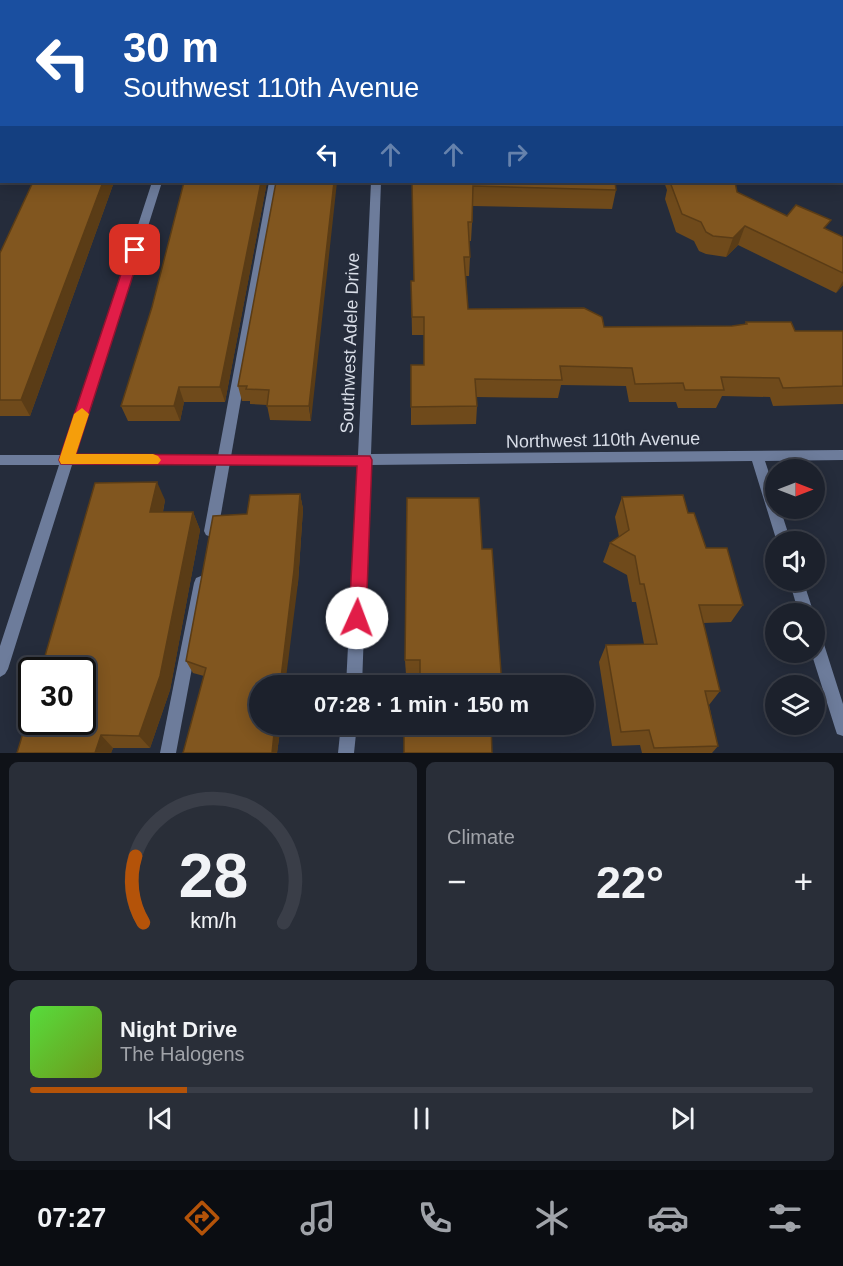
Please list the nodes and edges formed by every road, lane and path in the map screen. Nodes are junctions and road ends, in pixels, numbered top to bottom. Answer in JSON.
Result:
{"nodes":[{"id":1,"x":157,"y":183,"type":"edge"},
{"id":2,"x":274,"y":183,"type":"edge"},
{"id":3,"x":376,"y":183,"type":"edge"},
{"id":4,"x":843,"y":455,"type":"edge"},
{"id":5,"x":757,"y":456,"type":"junction"},
{"id":6,"x":0,"y":459,"type":"edge"},
{"id":7,"x":66,"y":460,"type":"junction"},
{"id":8,"x":224,"y":460,"type":"junction"},
{"id":9,"x":364,"y":460,"type":"junction"},
{"id":10,"x":781,"y":531,"type":"edge"},
{"id":11,"x":208,"y":542,"type":"edge"},
{"id":12,"x":204,"y":566,"type":"edge"},
{"id":13,"x":822,"y":663,"type":"edge"},
{"id":14,"x":0,"y":669,"type":"edge"},
{"id":15,"x":354,"y":675,"type":"edge"},
{"id":16,"x":843,"y":728,"type":"edge"},
{"id":17,"x":348,"y":735,"type":"edge"},
{"id":18,"x":168,"y":753,"type":"edge"},
{"id":19,"x":346,"y":753,"type":"edge"}],
"edges":[{"from":1,"to":7,"type":"street"},
{"from":2,"to":8,"type":"street"},
{"from":3,"to":9,"type":"street","name":"Southwest Adele Drive"},
{"from":4,"to":5,"type":"street","name":"Northwest 110th Avenue"},
{"from":5,"to":9,"type":"street","name":"Northwest 110th Avenue"},
{"from":5,"to":10,"type":"street"},
{"from":6,"to":7,"type":"street","name":"Northwest 110th Avenue"},
{"from":7,"to":8,"type":"street","name":"Northwest 110th Avenue"},
{"from":7,"to":14,"type":"street"},
{"from":8,"to":9,"type":"street","name":"Northwest 110th Avenue"},
{"from":8,"to":11,"type":"street"},
{"from":9,"to":15,"type":"street","name":"Southwest Adele Drive"},
{"from":12,"to":18,"type":"street"},
{"from":13,"to":16,"type":"street"},
{"from":17,"to":19,"type":"street"}]}
